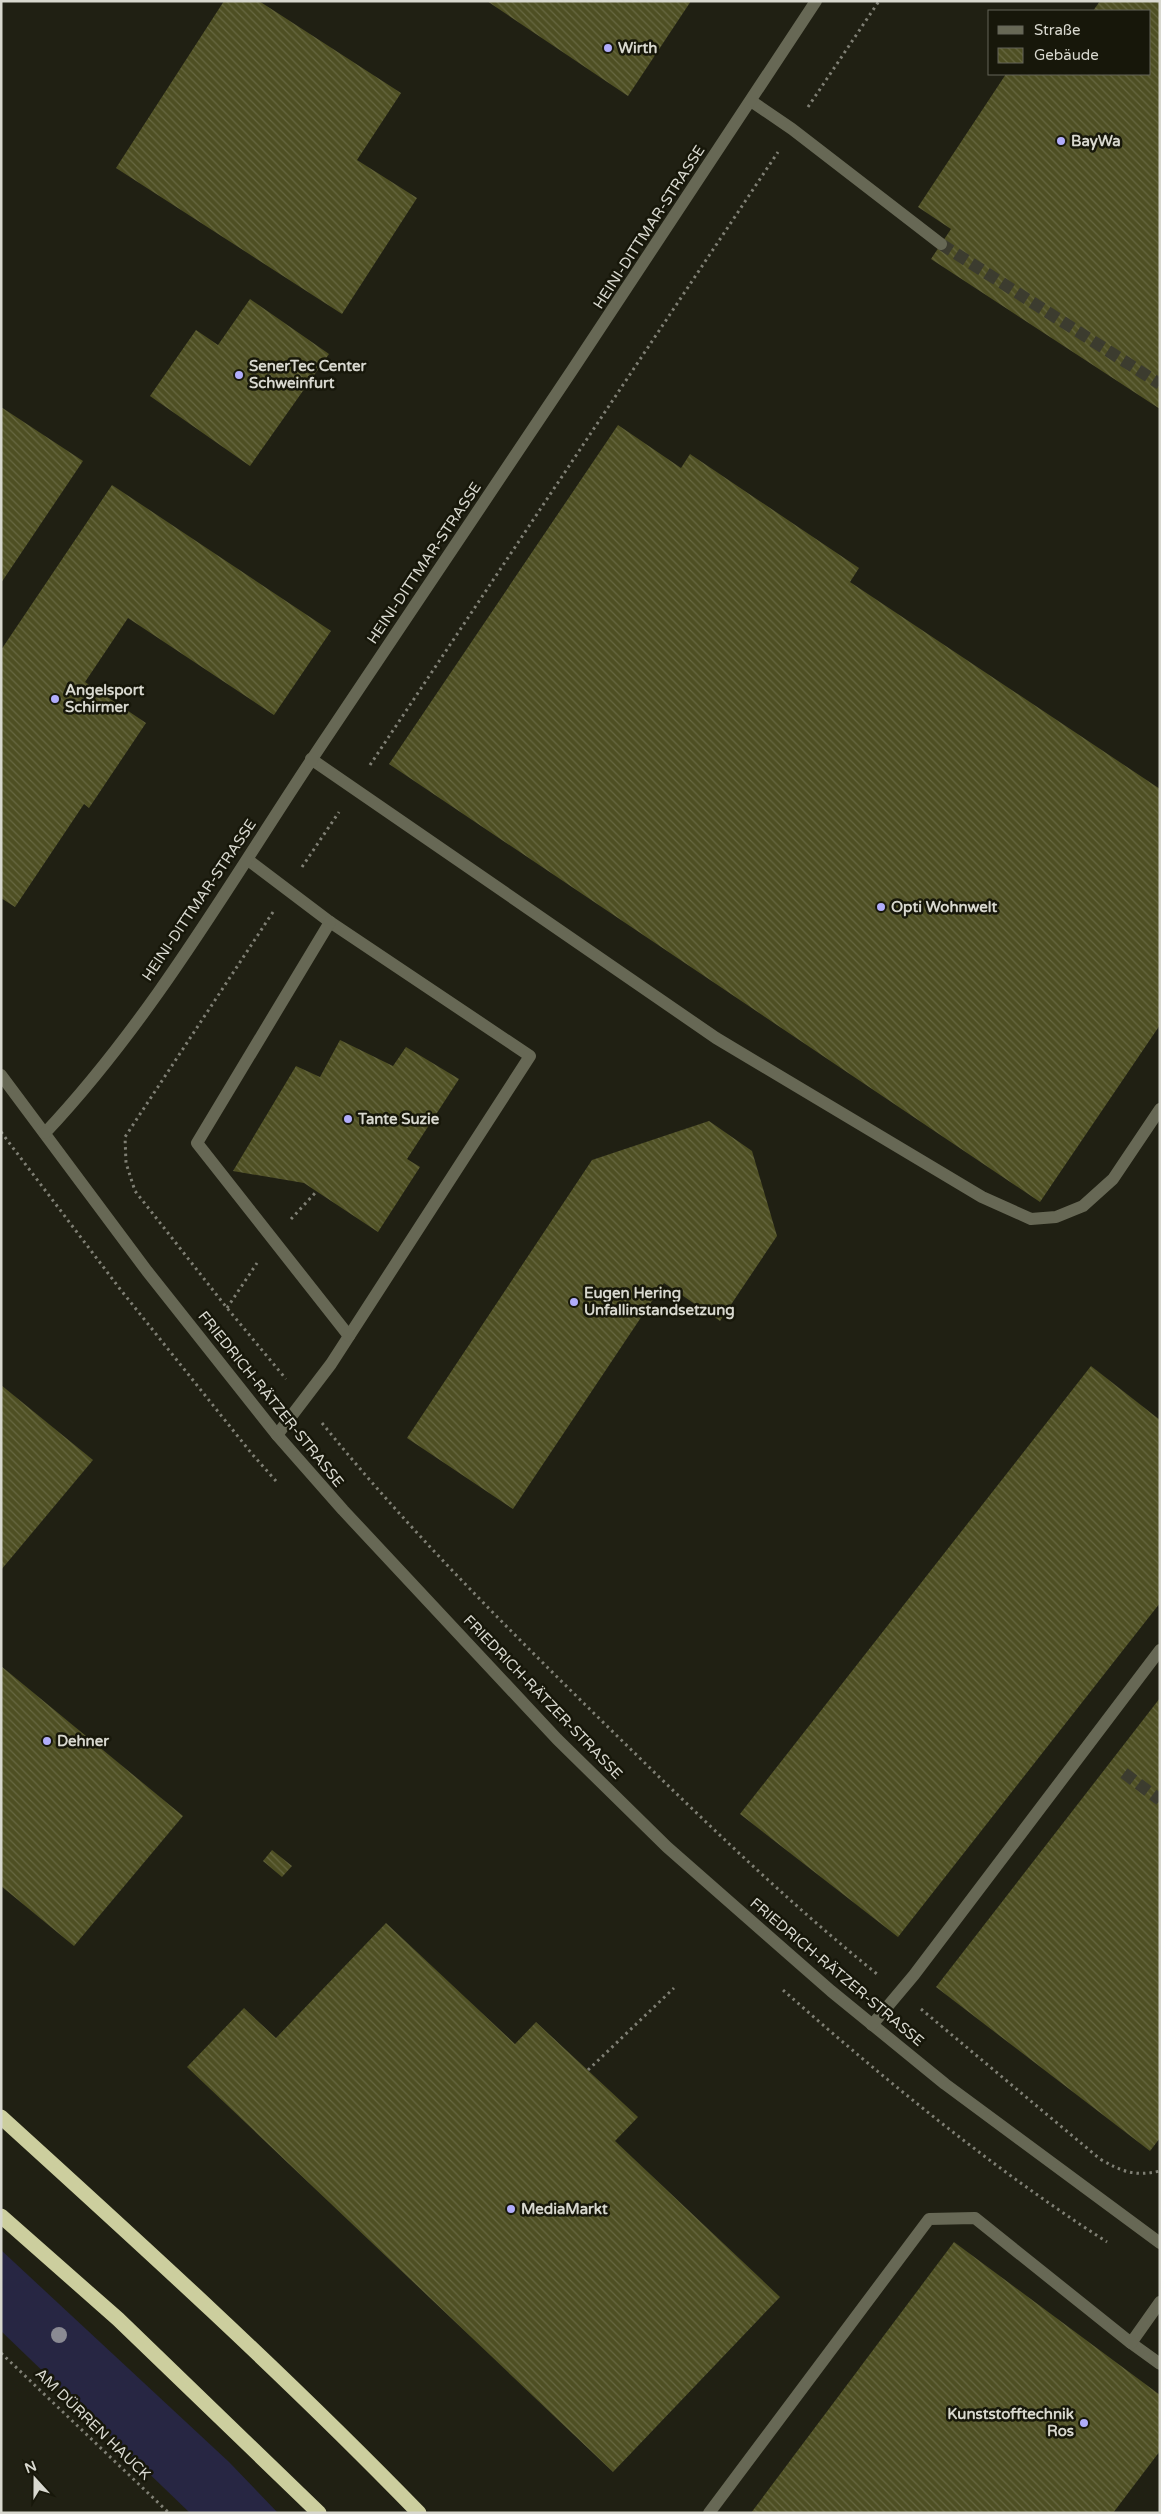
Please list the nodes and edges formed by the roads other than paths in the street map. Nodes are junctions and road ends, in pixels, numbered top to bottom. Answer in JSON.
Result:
{"nodes":[{"id":1,"x":816,"y":1,"type":"edge"},
{"id":2,"x":751,"y":101,"type":"junction"},
{"id":3,"x":941,"y":244,"type":"tunnel mouth"},
{"id":4,"x":311,"y":760,"type":"junction"},
{"id":5,"x":248,"y":860,"type":"junction"},
{"id":6,"x":330,"y":922,"type":"junction"},
{"id":7,"x":1,"y":1075,"type":"edge"},
{"id":8,"x":1160,"y":1109,"type":"edge"},
{"id":9,"x":45,"y":1133,"type":"junction"},
{"id":10,"x":349,"y":1336,"type":"junction"},
{"id":11,"x":277,"y":1436,"type":"junction"},
{"id":12,"x":1160,"y":1650,"type":"edge"},
{"id":13,"x":872,"y":2025,"type":"junction"},
{"id":14,"x":1,"y":2117,"type":"edge"},
{"id":15,"x":1,"y":2216,"type":"edge"},
{"id":16,"x":1160,"y":2243,"type":"edge"},
{"id":17,"x":1160,"y":2302,"type":"edge"},
{"id":18,"x":1131,"y":2342,"type":"junction"},
{"id":19,"x":1160,"y":2364,"type":"edge"},
{"id":20,"x":319,"y":2513,"type":"edge"},
{"id":21,"x":420,"y":2513,"type":"edge"},
{"id":22,"x":709,"y":2513,"type":"edge"}],
"edges":[{"from":1,"to":2,"type":"street","name":"HEINI-DITTMAR-STRASSE"},
{"from":2,"to":3,"type":"street"},
{"from":2,"to":4,"type":"street","name":"HEINI-DITTMAR-STRASSE"},
{"from":4,"to":5,"type":"street","name":"HEINI-DITTMAR-STRASSE"},
{"from":4,"to":8,"type":"street"},
{"from":5,"to":6,"type":"street"},
{"from":5,"to":9,"type":"street","name":"HEINI-DITTMAR-STRASSE"},
{"from":6,"to":10,"type":"street"},
{"from":6,"to":10,"type":"street"},
{"from":7,"to":9,"type":"street","name":"FRIEDRICH-RÄTZER-STRASSE"},
{"from":9,"to":11,"type":"street","name":"FRIEDRICH-RÄTZER-STRASSE"},
{"from":10,"to":11,"type":"street"},
{"from":11,"to":13,"type":"street","name":"FRIEDRICH-RÄTZER-STRASSE"},
{"from":12,"to":13,"type":"street"},
{"from":13,"to":16,"type":"street","name":"FRIEDRICH-RÄTZER-STRASSE"},
{"from":14,"to":21,"type":"highway"},
{"from":15,"to":20,"type":"highway"},
{"from":17,"to":18,"type":"street"},
{"from":18,"to":19,"type":"street"},
{"from":18,"to":22,"type":"street"}]}
